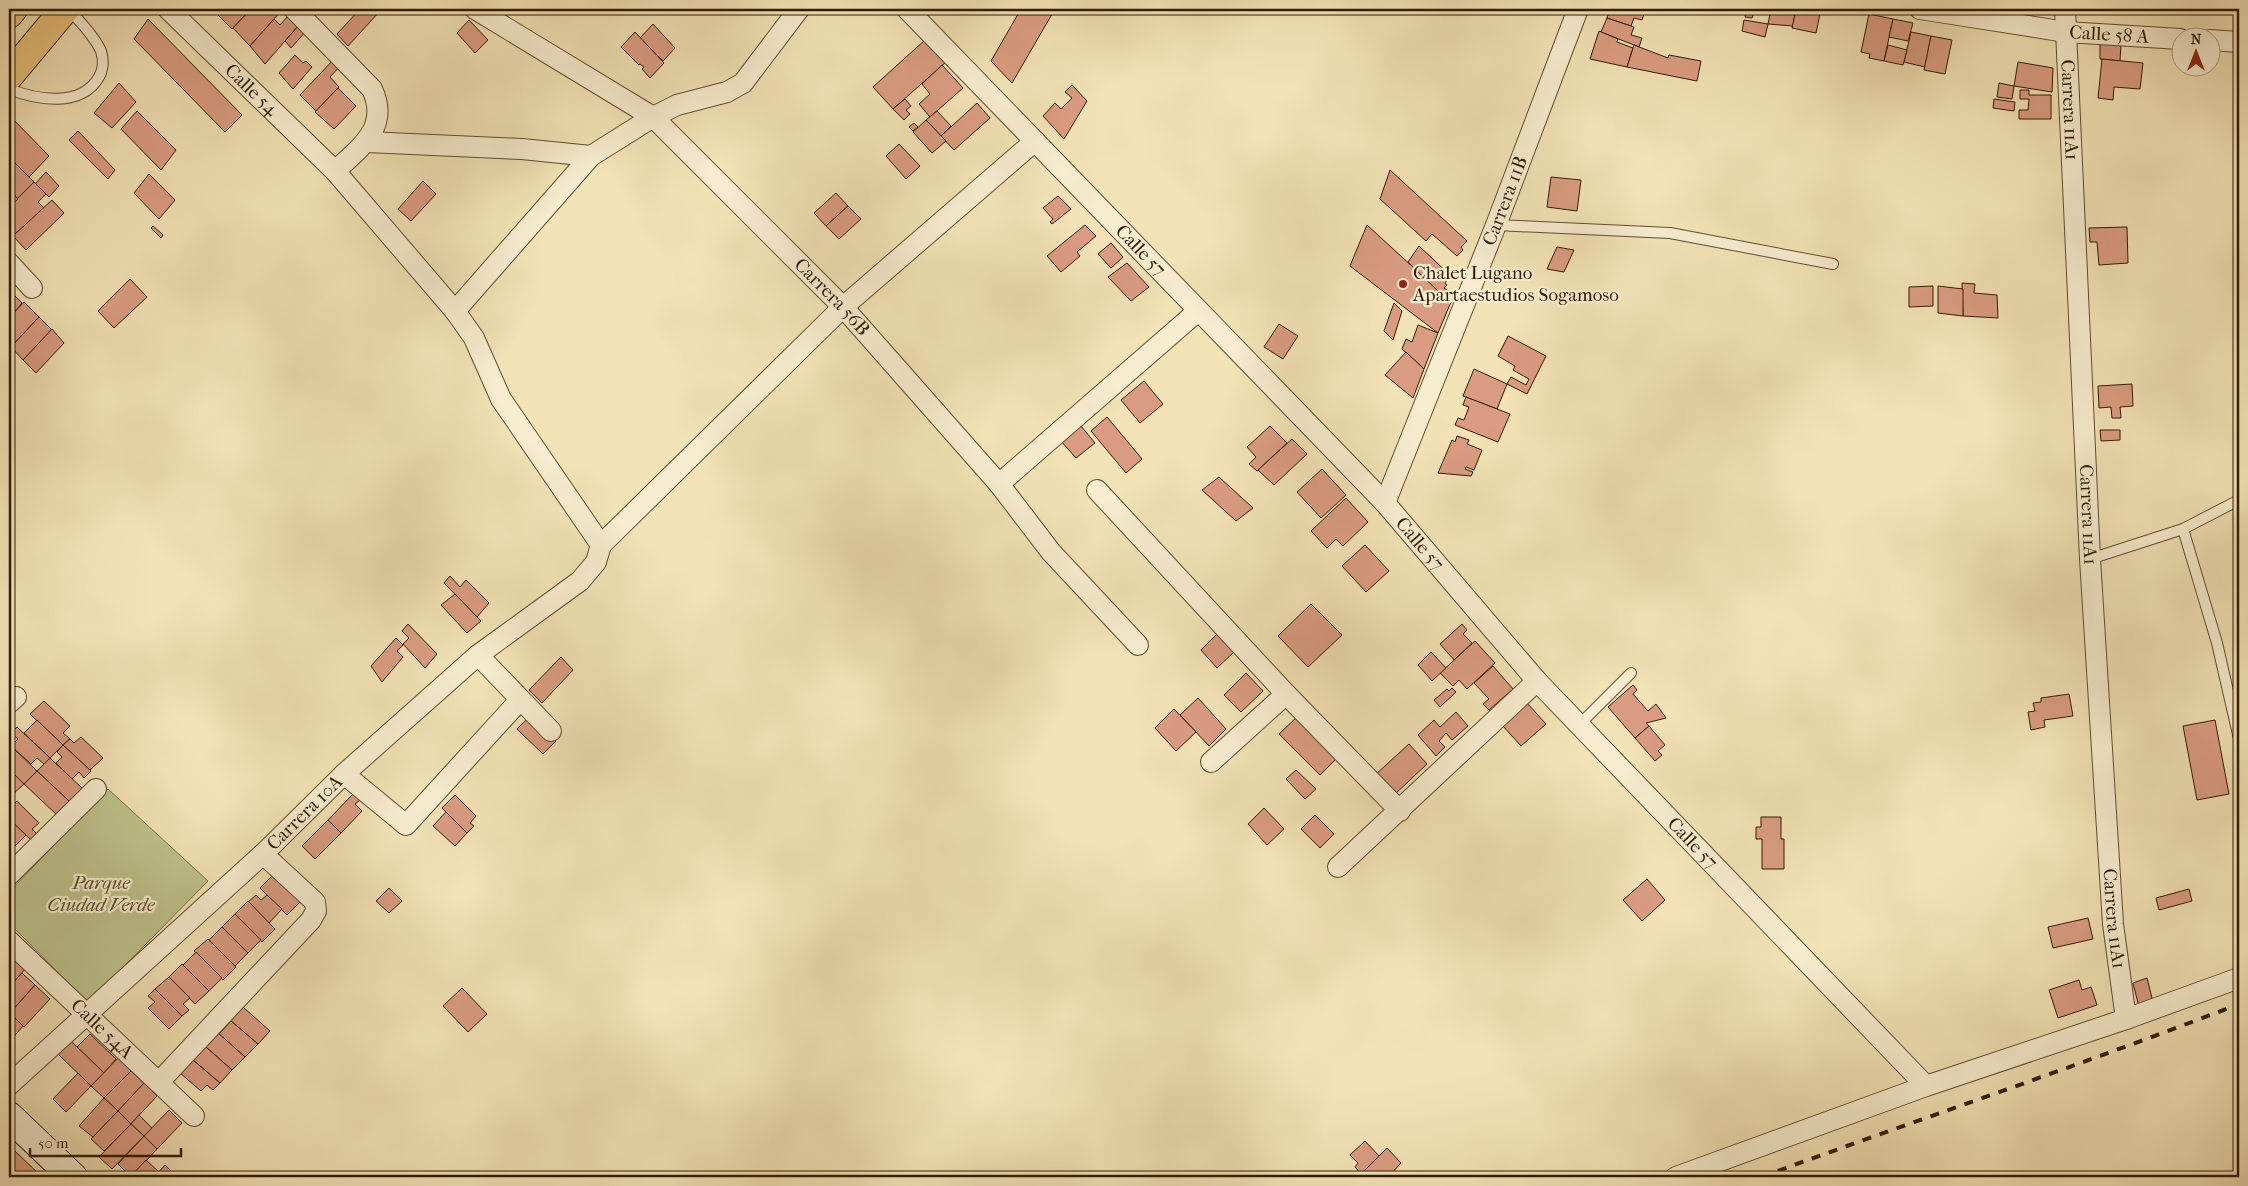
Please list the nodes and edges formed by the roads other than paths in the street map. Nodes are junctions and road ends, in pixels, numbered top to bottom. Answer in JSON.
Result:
{"nodes":[{"id":1,"x":13,"y":9,"type":"edge"},
{"id":2,"x":67,"y":9,"type":"edge"},
{"id":3,"x":168,"y":9,"type":"edge"},
{"id":4,"x":294,"y":9,"type":"edge"},
{"id":5,"x":475,"y":9,"type":"edge"},
{"id":6,"x":798,"y":9,"type":"edge"},
{"id":7,"x":907,"y":9,"type":"edge"},
{"id":8,"x":1578,"y":9,"type":"edge"},
{"id":9,"x":1920,"y":9,"type":"edge"},
{"id":10,"x":2065,"y":9,"type":"edge"},
{"id":11,"x":9,"y":14,"type":"edge"},
{"id":12,"x":2066,"y":32,"type":"junction"},
{"id":13,"x":2170,"y":38,"type":"edge"},
{"id":14,"x":2220,"y":41,"type":"edge"},
{"id":15,"x":2239,"y":42,"type":"edge"},
{"id":16,"x":9,"y":76,"type":"edge"},
{"id":17,"x":9,"y":89,"type":"edge"},
{"id":18,"x":653,"y":117,"type":"junction"},
{"id":19,"x":1034,"y":141,"type":"junction"},
{"id":20,"x":367,"y":142,"type":"junction"},
{"id":21,"x":591,"y":156,"type":"junction"},
{"id":22,"x":335,"y":171,"type":"junction"},
{"id":23,"x":1496,"y":225,"type":"junction"},
{"id":24,"x":9,"y":263,"type":"edge"},
{"id":25,"x":1833,"y":264,"type":"dead end"},
{"id":26,"x":32,"y":288,"type":"dead end"},
{"id":27,"x":843,"y":307,"type":"junction"},
{"id":28,"x":455,"y":311,"type":"junction"},
{"id":29,"x":1198,"y":311,"type":"junction"},
{"id":30,"x":999,"y":484,"type":"junction"},
{"id":31,"x":1097,"y":490,"type":"dead end"},
{"id":32,"x":2239,"y":500,"type":"edge"},
{"id":33,"x":1385,"y":503,"type":"junction"},
{"id":34,"x":2183,"y":529,"type":"junction"},
{"id":35,"x":601,"y":545,"type":"junction"},
{"id":36,"x":2090,"y":559,"type":"junction"},
{"id":37,"x":1138,"y":645,"type":"dead end"},
{"id":38,"x":478,"y":655,"type":"junction"},
{"id":39,"x":1631,"y":673,"type":"dead end"},
{"id":40,"x":1537,"y":681,"type":"junction"},
{"id":41,"x":1286,"y":694,"type":"junction"},
{"id":42,"x":520,"y":700,"type":"junction"},
{"id":43,"x":1579,"y":725,"type":"junction"},
{"id":44,"x":552,"y":730,"type":"dead end"},
{"id":45,"x":2239,"y":738,"type":"edge"},
{"id":46,"x":1211,"y":762,"type":"dead end"},
{"id":47,"x":344,"y":774,"type":"junction"},
{"id":48,"x":96,"y":789,"type":"dead end"},
{"id":49,"x":1400,"y":811,"type":"junction"},
{"id":50,"x":263,"y":854,"type":"junction"},
{"id":51,"x":1338,"y":867,"type":"dead end"},
{"id":52,"x":9,"y":875,"type":"edge"},
{"id":53,"x":9,"y":941,"type":"edge"},
{"id":54,"x":2239,"y":978,"type":"edge"},
{"id":55,"x":87,"y":1014,"type":"junction"},
{"id":56,"x":2126,"y":1019,"type":"junction"},
{"id":57,"x":159,"y":1082,"type":"junction"},
{"id":58,"x":9,"y":1085,"type":"edge"},
{"id":59,"x":1926,"y":1086,"type":"junction"},
{"id":60,"x":9,"y":1116,"type":"edge"},
{"id":61,"x":194,"y":1116,"type":"dead end"},
{"id":62,"x":73,"y":1177,"type":"edge"},
{"id":63,"x":1676,"y":1177,"type":"edge"}],
"edges":[{"from":1,"to":11,"type":"main road"},
{"from":2,"to":16,"type":"main road"},
{"from":2,"to":17,"type":"lane"},
{"from":3,"to":22,"type":"street","name":"Calle 54"},
{"from":4,"to":20,"type":"street"},
{"from":5,"to":18,"type":"street","name":"Carrera 56B"},
{"from":6,"to":18,"type":"street"},
{"from":7,"to":19,"type":"street","name":"Calle 57"},
{"from":8,"to":23,"type":"street","name":"Carrera 11B"},
{"from":9,"to":12,"type":"street","name":"Calle 58 A"},
{"from":10,"to":12,"type":"street","name":"Carrera 11A1"},
{"from":12,"to":13,"type":"street","name":"Calle 58 A"},
{"from":12,"to":36,"type":"street","name":"Carrera 11A1"},
{"from":14,"to":15,"type":"street"},
{"from":18,"to":21,"type":"street"},
{"from":18,"to":27,"type":"street","name":"Carrera 56B"},
{"from":19,"to":27,"type":"street"},
{"from":19,"to":29,"type":"street","name":"Calle 57"},
{"from":20,"to":21,"type":"street"},
{"from":20,"to":22,"type":"street"},
{"from":21,"to":28,"type":"street"},
{"from":22,"to":28,"type":"street","name":"Calle 54"},
{"from":23,"to":25,"type":"lane"},
{"from":23,"to":33,"type":"street","name":"Carrera 11B"},
{"from":24,"to":26,"type":"street"},
{"from":27,"to":30,"type":"street","name":"Carrera 56B"},
{"from":27,"to":35,"type":"street"},
{"from":28,"to":35,"type":"street","name":"Calle 54"},
{"from":29,"to":30,"type":"street"},
{"from":29,"to":33,"type":"street","name":"Calle 57"},
{"from":30,"to":37,"type":"street","name":"Carrera 56B"},
{"from":31,"to":41,"type":"street"},
{"from":32,"to":34,"type":"lane"},
{"from":33,"to":40,"type":"street","name":"Calle 57"},
{"from":34,"to":36,"type":"lane"},
{"from":34,"to":45,"type":"lane"},
{"from":35,"to":38,"type":"street","name":"Carrera 10A"},
{"from":36,"to":56,"type":"street","name":"Carrera 11A1"},
{"from":38,"to":42,"type":"street"},
{"from":38,"to":47,"type":"street","name":"Carrera 10A"},
{"from":39,"to":43,"type":"lane"},
{"from":40,"to":43,"type":"street","name":"Calle 57"},
{"from":40,"to":49,"type":"street"},
{"from":41,"to":46,"type":"street"},
{"from":41,"to":49,"type":"street"},
{"from":42,"to":44,"type":"street"},
{"from":42,"to":47,"type":"street"},
{"from":43,"to":59,"type":"street","name":"Calle 57"},
{"from":47,"to":50,"type":"street","name":"Carrera 10A"},
{"from":48,"to":52,"type":"street"},
{"from":49,"to":51,"type":"street"},
{"from":50,"to":55,"type":"street","name":"Carrera 10A"},
{"from":50,"to":57,"type":"street"},
{"from":53,"to":55,"type":"street","name":"Calle 54A"},
{"from":54,"to":56,"type":"street"},
{"from":55,"to":57,"type":"street","name":"Calle 54A"},
{"from":55,"to":58,"type":"street","name":"Carrera 10A"},
{"from":56,"to":59,"type":"street"},
{"from":57,"to":61,"type":"street","name":"Calle 54A"},
{"from":59,"to":63,"type":"street"},
{"from":60,"to":62,"type":"street"}]}
